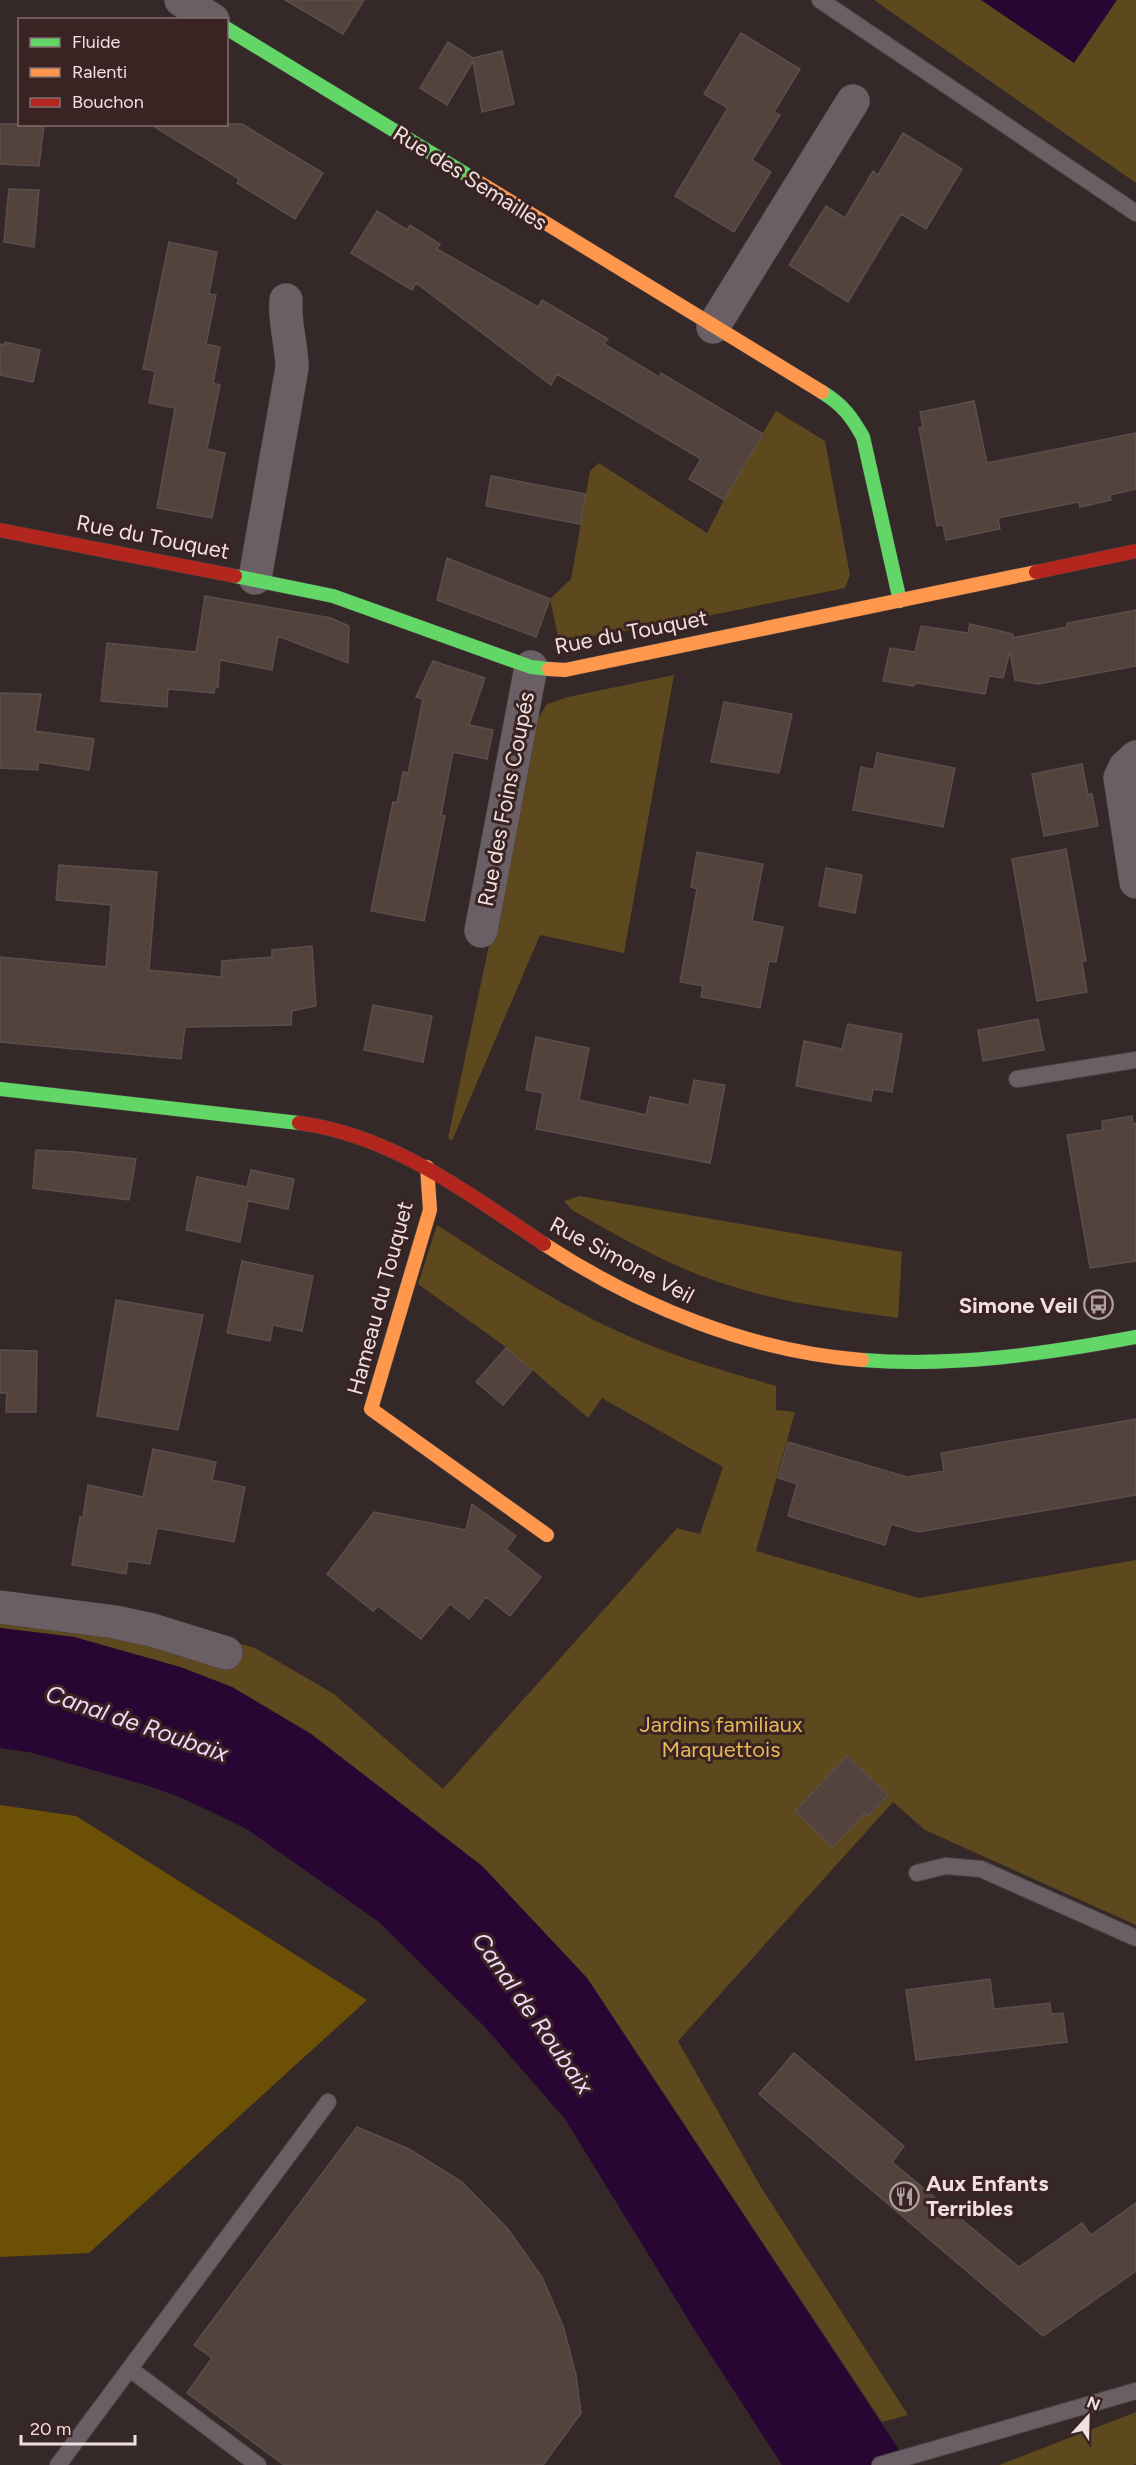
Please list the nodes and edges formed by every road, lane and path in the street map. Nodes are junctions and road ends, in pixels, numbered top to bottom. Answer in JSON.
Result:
{"nodes":[{"id":1,"x":181,"y":0,"type":"edge"},
{"id":2,"x":820,"y":0,"type":"edge"},
{"id":3,"x":210,"y":18,"type":"edge"},
{"id":4,"x":228,"y":29,"type":"edge"},
{"id":5,"x":853,"y":101,"type":"dead end"},
{"id":6,"x":1136,"y":213,"type":"edge"},
{"id":7,"x":286,"y":300,"type":"dead end"},
{"id":8,"x":713,"y":327,"type":"junction"},
{"id":9,"x":0,"y":530,"type":"edge"},
{"id":10,"x":1136,"y":551,"type":"edge"},
{"id":11,"x":255,"y":578,"type":"junction"},
{"id":12,"x":900,"y":601,"type":"junction"},
{"id":13,"x":531,"y":667,"type":"junction"},
{"id":14,"x":1136,"y":757,"type":"edge"},
{"id":15,"x":1136,"y":882,"type":"edge"},
{"id":16,"x":481,"y":931,"type":"dead end"},
{"id":17,"x":1136,"y":1060,"type":"edge"},
{"id":18,"x":1017,"y":1079,"type":"dead end"},
{"id":19,"x":0,"y":1089,"type":"edge"},
{"id":20,"x":427,"y":1167,"type":"junction"},
{"id":21,"x":1136,"y":1337,"type":"edge"},
{"id":22,"x":547,"y":1535,"type":"dead end"},
{"id":23,"x":0,"y":1606,"type":"edge"},
{"id":24,"x":226,"y":1653,"type":"dead end"},
{"id":25,"x":917,"y":1873,"type":"dead end"},
{"id":26,"x":1136,"y":1938,"type":"edge"},
{"id":27,"x":328,"y":2102,"type":"dead end"},
{"id":28,"x":130,"y":2369,"type":"junction"},
{"id":29,"x":1136,"y":2391,"type":"edge"},
{"id":30,"x":58,"y":2465,"type":"edge"},
{"id":31,"x":258,"y":2465,"type":"edge"},
{"id":32,"x":880,"y":2465,"type":"edge"}],
"edges":[{"from":1,"to":3,"type":"street"},
{"from":2,"to":6,"type":"lane"},
{"from":4,"to":8,"type":"street","name":"Rue des Semailles"},
{"from":5,"to":8,"type":"street"},
{"from":7,"to":11,"type":"street"},
{"from":8,"to":12,"type":"street","name":"Rue des Semailles"},
{"from":9,"to":11,"type":"street","name":"Rue du Touquet"},
{"from":10,"to":12,"type":"street","name":"Rue du Touquet"},
{"from":11,"to":13,"type":"street","name":"Rue du Touquet"},
{"from":12,"to":13,"type":"street","name":"Rue du Touquet"},
{"from":13,"to":16,"type":"street","name":"Rue des Foins Coupés"},
{"from":14,"to":15,"type":"street"},
{"from":17,"to":18,"type":"lane"},
{"from":19,"to":20,"type":"street"},
{"from":20,"to":21,"type":"street","name":"Rue Simone Veil"},
{"from":20,"to":22,"type":"street","name":"Hameau du Touquet"},
{"from":23,"to":24,"type":"street"},
{"from":25,"to":26,"type":"lane"},
{"from":27,"to":28,"type":"lane"},
{"from":28,"to":30,"type":"lane"},
{"from":28,"to":31,"type":"lane"},
{"from":29,"to":32,"type":"lane"}]}
